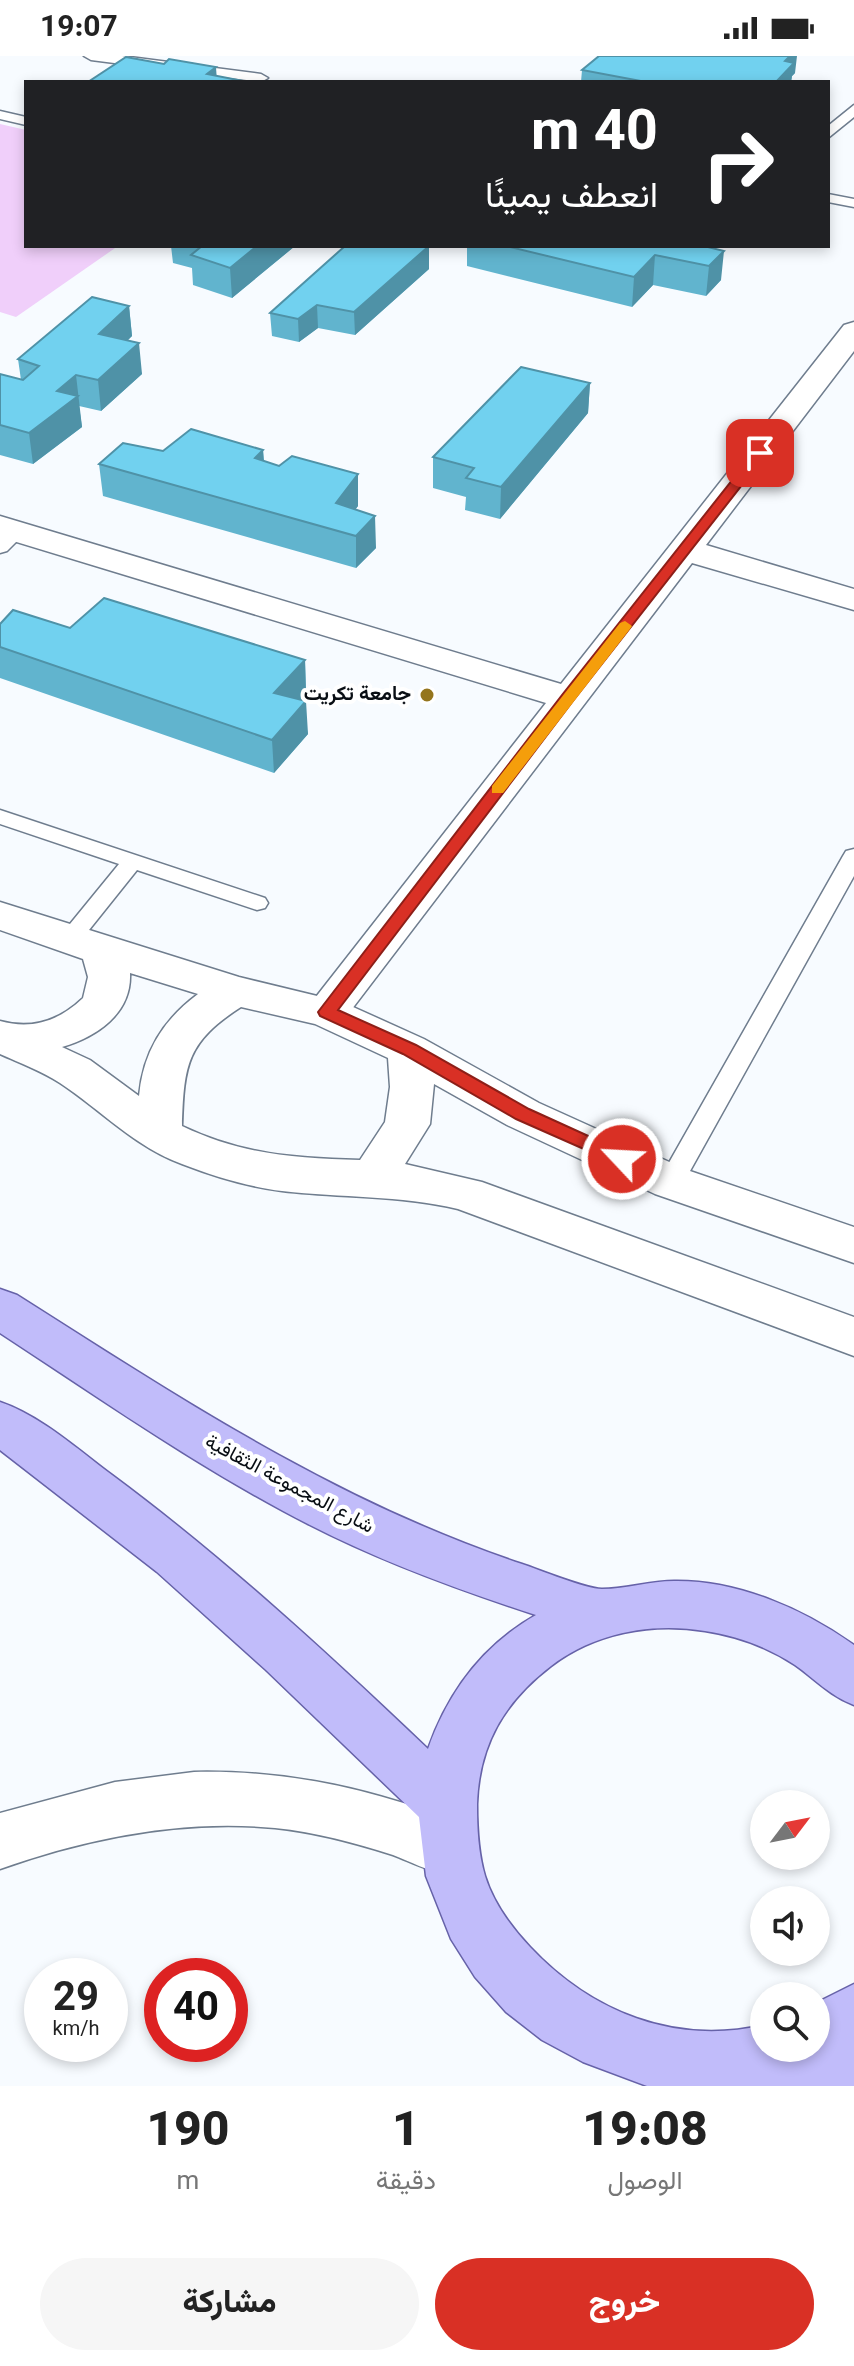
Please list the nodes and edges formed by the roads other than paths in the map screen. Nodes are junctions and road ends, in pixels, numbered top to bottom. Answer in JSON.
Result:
{"nodes":[{"id":1,"x":91,"y":56,"type":"edge"},
{"id":2,"x":261,"y":78,"type":"dead end"},
{"id":3,"x":854,"y":109,"type":"edge"},
{"id":4,"x":0,"y":115,"type":"edge"},
{"id":5,"x":24,"y":121,"type":"edge"},
{"id":6,"x":830,"y":132,"type":"edge"},
{"id":7,"x":830,"y":198,"type":"edge"},
{"id":8,"x":854,"y":203,"type":"edge"},
{"id":9,"x":854,"y":331,"type":"edge"},
{"id":10,"x":6,"y":535,"type":"edge"},
{"id":11,"x":685,"y":550,"type":"junction"},
{"id":12,"x":854,"y":600,"type":"edge"},
{"id":13,"x":567,"y":698,"type":"junction"},
{"id":14,"x":0,"y":817,"type":"edge"},
{"id":15,"x":854,"y":856,"type":"edge"},
{"id":16,"x":133,"y":861,"type":"junction"},
{"id":17,"x":257,"y":903,"type":"dead end"},
{"id":18,"x":0,"y":915,"type":"edge"},
{"id":19,"x":85,"y":945,"type":"junction"},
{"id":20,"x":235,"y":991,"type":"junction"},
{"id":21,"x":327,"y":1012,"type":"junction"},
{"id":22,"x":7,"y":1039,"type":"edge"},
{"id":23,"x":409,"y":1050,"type":"junction"},
{"id":24,"x":159,"y":1134,"type":"junction"},
{"id":25,"x":373,"y":1178,"type":"junction"},
{"id":26,"x":671,"y":1182,"type":"junction"},
{"id":27,"x":854,"y":1245,"type":"edge"},
{"id":28,"x":0,"y":1308,"type":"edge"},
{"id":29,"x":854,"y":1337,"type":"edge"},
{"id":30,"x":0,"y":1423,"type":"edge"},
{"id":31,"x":601,"y":1613,"type":"junction"},
{"id":32,"x":854,"y":1680,"type":"edge"},
{"id":33,"x":447,"y":1825,"type":"junction"},
{"id":34,"x":0,"y":1841,"type":"edge"},
{"id":35,"x":854,"y":2015,"type":"edge"},
{"id":36,"x":830,"y":2028,"type":"edge"},
{"id":37,"x":750,"y":2057,"type":"edge"},
{"id":38,"x":816,"y":2062,"type":"edge"},
{"id":39,"x":854,"y":2084,"type":"edge"}],
"edges":[{"from":1,"to":2,"type":"lane"},
{"from":3,"to":6,"type":"lane"},
{"from":4,"to":5,"type":"lane"},
{"from":7,"to":8,"type":"lane"},
{"from":9,"to":11,"type":"street"},
{"from":10,"to":13,"type":"street"},
{"from":11,"to":12,"type":"street"},
{"from":11,"to":13,"type":"street"},
{"from":13,"to":21,"type":"street"},
{"from":14,"to":16,"type":"lane"},
{"from":15,"to":26,"type":"lane"},
{"from":16,"to":17,"type":"lane"},
{"from":16,"to":19,"type":"lane"},
{"from":18,"to":19,"type":"street"},
{"from":19,"to":20,"type":"street"},
{"from":19,"to":22,"type":"street"},
{"from":20,"to":21,"type":"street"},
{"from":20,"to":24,"type":"street"},
{"from":21,"to":23,"type":"street"},
{"from":22,"to":24,"type":"street"},
{"from":23,"to":25,"type":"street"},
{"from":23,"to":26,"type":"street"},
{"from":24,"to":25,"type":"street"},
{"from":25,"to":29,"type":"street"},
{"from":26,"to":27,"type":"street"},
{"from":28,"to":31,"type":"main road","name":"شارع المجموعة الثقافية"},
{"from":30,"to":33,"type":"main road"},
{"from":31,"to":32,"type":"main road"},
{"from":31,"to":33,"type":"main road"},
{"from":33,"to":34,"type":"street"},
{"from":33,"to":37,"type":"main road"},
{"from":35,"to":36,"type":"main road"},
{"from":38,"to":39,"type":"main road"}]}
